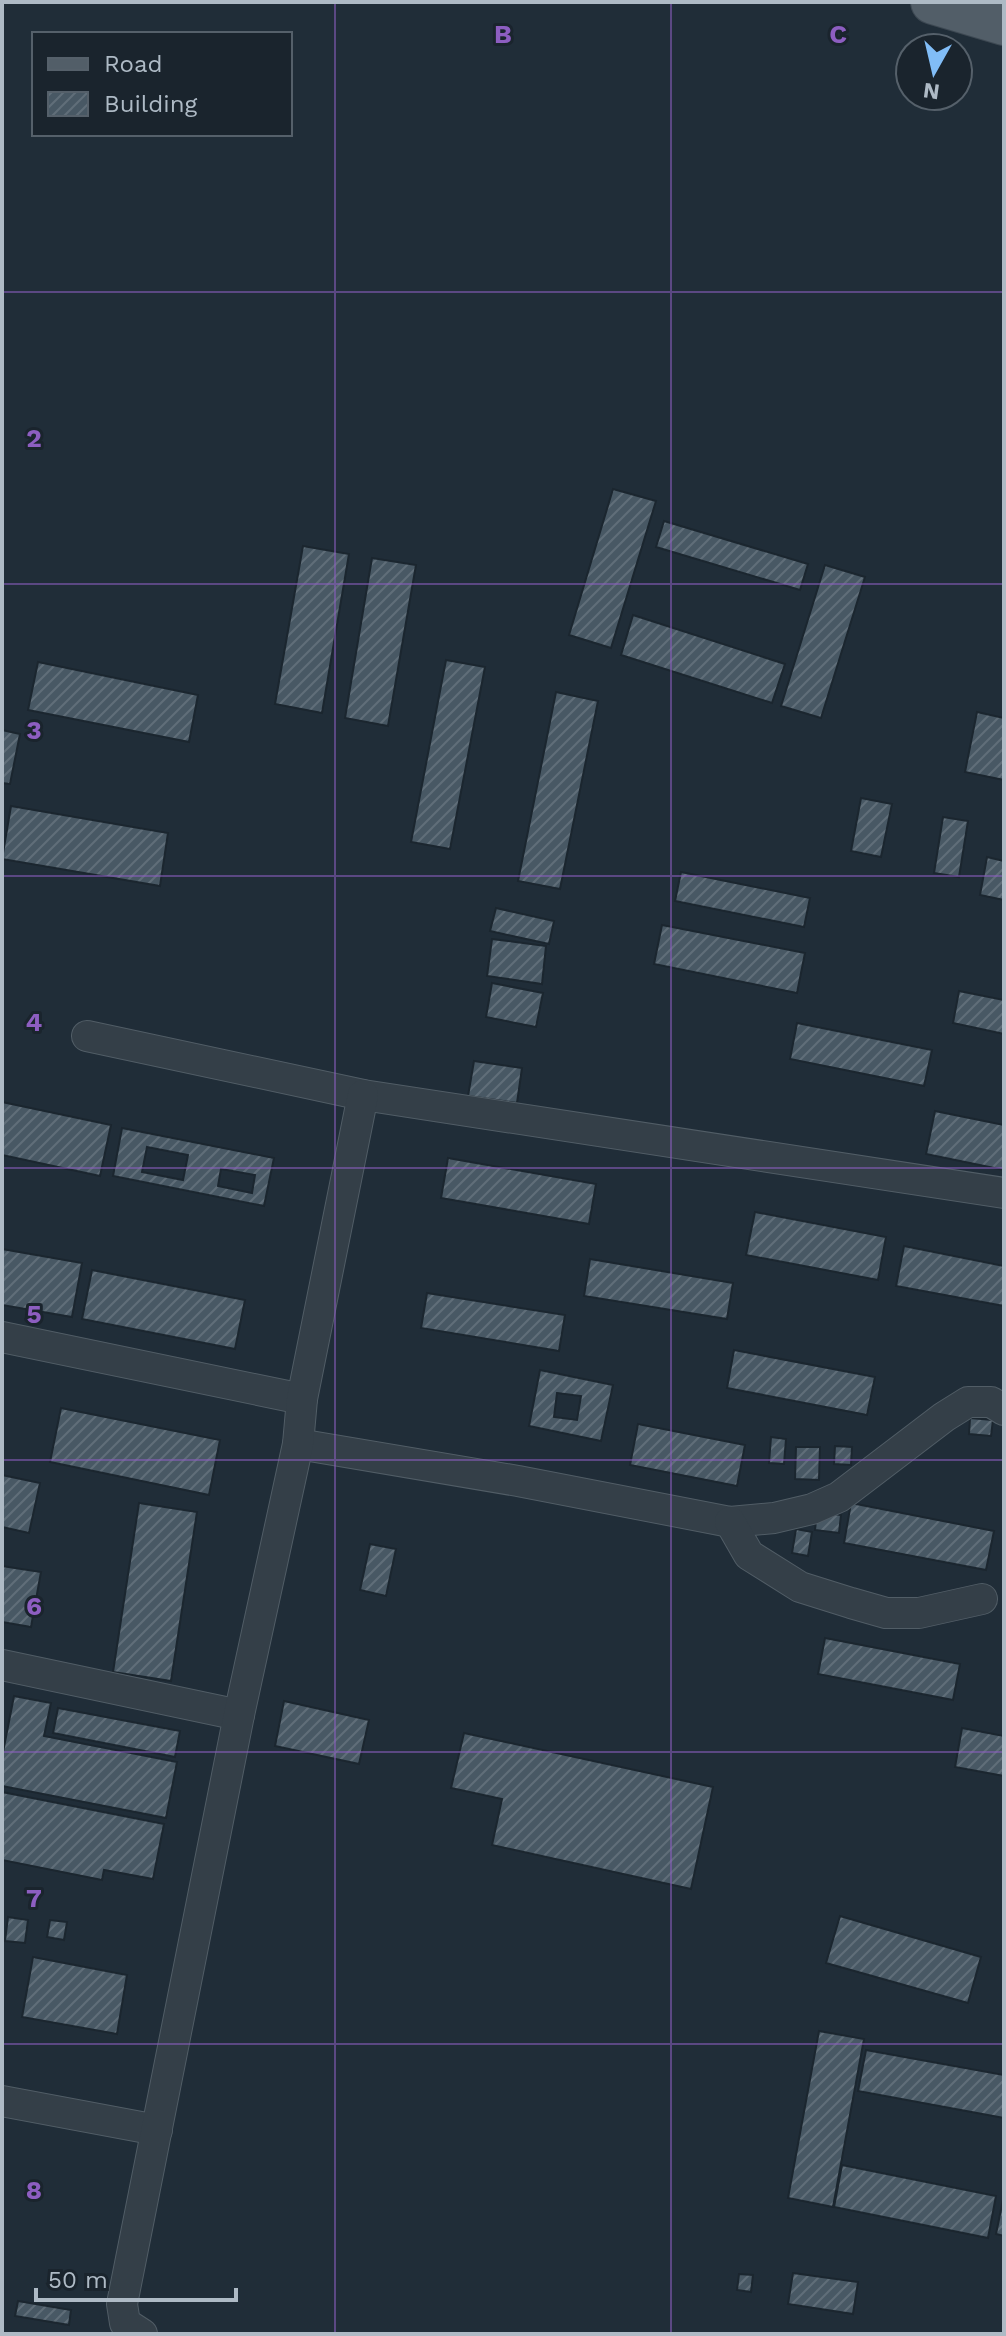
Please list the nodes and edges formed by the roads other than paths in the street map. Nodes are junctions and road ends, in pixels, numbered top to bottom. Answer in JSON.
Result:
{"nodes":[{"id":1,"x":933,"y":2,"type":"edge"},
{"id":2,"x":1004,"y":23,"type":"edge"},
{"id":3,"x":87,"y":1036,"type":"dead end"},
{"id":4,"x":363,"y":1095,"type":"junction"},
{"id":5,"x":1004,"y":1193,"type":"edge"},
{"id":6,"x":2,"y":1337,"type":"edge"},
{"id":7,"x":302,"y":1399,"type":"junction"},
{"id":8,"x":1004,"y":1410,"type":"edge"},
{"id":9,"x":298,"y":1444,"type":"junction"},
{"id":10,"x":730,"y":1522,"type":"junction"},
{"id":11,"x":982,"y":1599,"type":"dead end"},
{"id":12,"x":2,"y":1665,"type":"edge"},
{"id":13,"x":239,"y":1715,"type":"junction"},
{"id":14,"x":2,"y":2101,"type":"edge"},
{"id":15,"x":157,"y":2130,"type":"junction"},
{"id":16,"x":142,"y":2334,"type":"edge"}],
"edges":[{"from":1,"to":2,"type":"main road"},
{"from":3,"to":4,"type":"street"},
{"from":4,"to":5,"type":"street"},
{"from":4,"to":7,"type":"street"},
{"from":6,"to":7,"type":"street"},
{"from":7,"to":9,"type":"street"},
{"from":8,"to":10,"type":"street"},
{"from":9,"to":10,"type":"street"},
{"from":9,"to":13,"type":"street"},
{"from":10,"to":11,"type":"street"},
{"from":12,"to":13,"type":"street"},
{"from":13,"to":15,"type":"street"},
{"from":14,"to":15,"type":"street"},
{"from":15,"to":16,"type":"street"}]}
